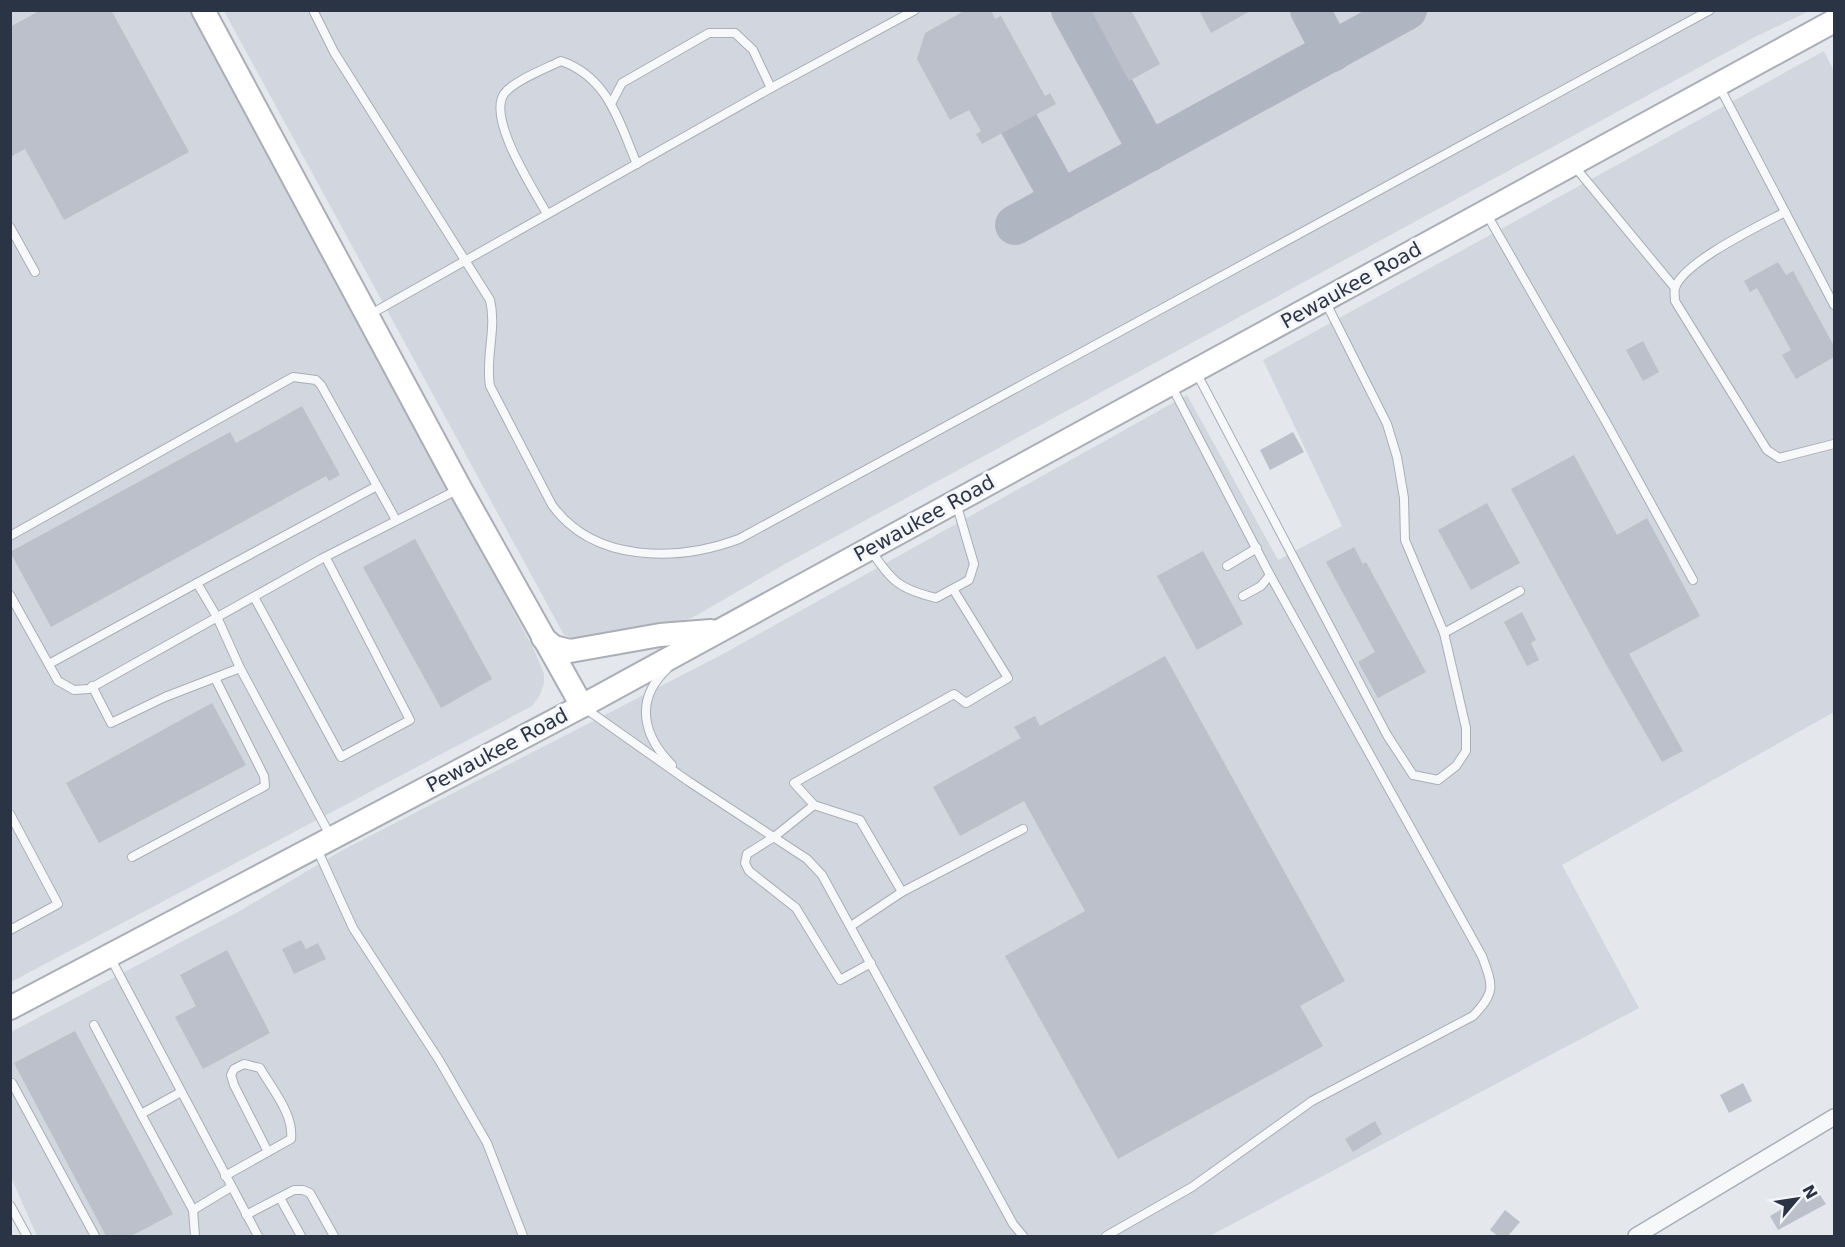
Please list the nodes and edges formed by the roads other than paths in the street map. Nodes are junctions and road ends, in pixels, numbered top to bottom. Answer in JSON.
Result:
{"nodes":[{"id":1,"x":203,"y":10,"type":"edge"},
{"id":2,"x":313,"y":10,"type":"edge"},
{"id":3,"x":915,"y":10,"type":"edge"},
{"id":4,"x":1710,"y":10,"type":"edge"},
{"id":5,"x":1834,"y":21,"type":"edge"},
{"id":6,"x":1719,"y":84,"type":"junction"},
{"id":7,"x":771,"y":88,"type":"junction"},
{"id":8,"x":611,"y":104,"type":"junction"},
{"id":9,"x":637,"y":164,"type":"junction"},
{"id":10,"x":1573,"y":164,"type":"junction"},
{"id":11,"x":1485,"y":212,"type":"junction"},
{"id":12,"x":1785,"y":212,"type":"junction"},
{"id":13,"x":547,"y":214,"type":"junction"},
{"id":14,"x":10,"y":227,"type":"edge"},
{"id":15,"x":467,"y":259,"type":"junction"},
{"id":16,"x":35,"y":272,"type":"dead end"},
{"id":17,"x":1675,"y":288,"type":"junction"},
{"id":18,"x":1325,"y":300,"type":"junction"},
{"id":19,"x":1834,"y":305,"type":"edge"},
{"id":20,"x":369,"y":315,"type":"junction"},
{"id":21,"x":1195,"y":370,"type":"junction"},
{"id":22,"x":1170,"y":384,"type":"junction"},
{"id":23,"x":1834,"y":444,"type":"edge"},
{"id":24,"x":377,"y":486,"type":"junction"},
{"id":25,"x":460,"y":488,"type":"junction"},
{"id":26,"x":956,"y":501,"type":"junction"},
{"id":27,"x":396,"y":520,"type":"junction"},
{"id":28,"x":10,"y":536,"type":"edge"},
{"id":29,"x":870,"y":548,"type":"junction"},
{"id":30,"x":1257,"y":548,"type":"junction"},
{"id":31,"x":326,"y":558,"type":"junction"},
{"id":32,"x":1227,"y":566,"type":"dead end"},
{"id":33,"x":1270,"y":574,"type":"junction"},
{"id":34,"x":1693,"y":580,"type":"dead end"},
{"id":35,"x":197,"y":583,"type":"junction"},
{"id":36,"x":952,"y":589,"type":"junction"},
{"id":37,"x":1520,"y":591,"type":"dead end"},
{"id":38,"x":10,"y":595,"type":"edge"},
{"id":39,"x":1243,"y":596,"type":"dead end"},
{"id":40,"x":254,"y":597,"type":"junction"},
{"id":41,"x":217,"y":617,"type":"junction"},
{"id":42,"x":1444,"y":633,"type":"junction"},
{"id":43,"x":710,"y":636,"type":"junction"},
{"id":44,"x":543,"y":638,"type":"junction"},
{"id":45,"x":49,"y":664,"type":"junction"},
{"id":46,"x":240,"y":668,"type":"junction"},
{"id":47,"x":215,"y":678,"type":"junction"},
{"id":48,"x":92,"y":686,"type":"junction"},
{"id":49,"x":582,"y":706,"type":"junction"},
{"id":50,"x":688,"y":781,"type":"junction"},
{"id":51,"x":814,"y":805,"type":"junction"},
{"id":52,"x":10,"y":814,"type":"edge"},
{"id":53,"x":1023,"y":829,"type":"dead end"},
{"id":54,"x":774,"y":837,"type":"junction"},
{"id":55,"x":324,"y":843,"type":"junction"},
{"id":56,"x":132,"y":857,"type":"dead end"},
{"id":57,"x":902,"y":892,"type":"junction"},
{"id":58,"x":851,"y":926,"type":"junction"},
{"id":59,"x":10,"y":930,"type":"edge"},
{"id":60,"x":109,"y":956,"type":"junction"},
{"id":61,"x":871,"y":963,"type":"junction"},
{"id":62,"x":10,"y":1008,"type":"edge"},
{"id":63,"x":94,"y":1025,"type":"dead end"},
{"id":64,"x":12,"y":1083,"type":"dead end"},
{"id":65,"x":181,"y":1092,"type":"junction"},
{"id":66,"x":141,"y":1114,"type":"junction"},
{"id":67,"x":1834,"y":1117,"type":"edge"},
{"id":68,"x":268,"y":1152,"type":"junction"},
{"id":69,"x":225,"y":1176,"type":"junction"},
{"id":70,"x":231,"y":1187,"type":"junction"},
{"id":71,"x":280,"y":1198,"type":"junction"},
{"id":72,"x":10,"y":1205,"type":"edge"},
{"id":73,"x":193,"y":1210,"type":"junction"},
{"id":74,"x":246,"y":1215,"type":"junction"},
{"id":75,"x":27,"y":1236,"type":"edge"},
{"id":76,"x":95,"y":1236,"type":"edge"},
{"id":77,"x":195,"y":1236,"type":"edge"},
{"id":78,"x":258,"y":1236,"type":"edge"},
{"id":79,"x":301,"y":1236,"type":"edge"},
{"id":80,"x":334,"y":1236,"type":"edge"},
{"id":81,"x":523,"y":1236,"type":"edge"},
{"id":82,"x":1023,"y":1236,"type":"edge"},
{"id":83,"x":1106,"y":1236,"type":"edge"},
{"id":84,"x":1636,"y":1236,"type":"edge"}],
"edges":[{"from":1,"to":20,"type":"main road"},
{"from":2,"to":15,"type":"lane"},
{"from":3,"to":7,"type":"lane"},
{"from":4,"to":15,"type":"lane"},
{"from":5,"to":6,"type":"main road","name":"Pewaukee Road"},
{"from":6,"to":10,"type":"main road","name":"Pewaukee Road"},
{"from":6,"to":12,"type":"lane"},
{"from":7,"to":8,"type":"lane"},
{"from":7,"to":9,"type":"lane"},
{"from":8,"to":9,"type":"lane"},
{"from":8,"to":13,"type":"lane"},
{"from":9,"to":13,"type":"lane"},
{"from":10,"to":11,"type":"main road","name":"Pewaukee Road"},
{"from":10,"to":17,"type":"lane"},
{"from":11,"to":18,"type":"main road","name":"Pewaukee Road"},
{"from":11,"to":34,"type":"lane"},
{"from":12,"to":17,"type":"lane"},
{"from":12,"to":19,"type":"lane"},
{"from":13,"to":15,"type":"lane"},
{"from":14,"to":16,"type":"lane"},
{"from":15,"to":20,"type":"lane"},
{"from":17,"to":23,"type":"lane"},
{"from":18,"to":21,"type":"main road","name":"Pewaukee Road"},
{"from":18,"to":42,"type":"lane"},
{"from":20,"to":25,"type":"main road"},
{"from":21,"to":22,"type":"main road","name":"Pewaukee Road"},
{"from":21,"to":42,"type":"lane"},
{"from":22,"to":26,"type":"main road","name":"Pewaukee Road"},
{"from":22,"to":30,"type":"lane"},
{"from":24,"to":27,"type":"lane"},
{"from":24,"to":28,"type":"lane"},
{"from":24,"to":35,"type":"lane"},
{"from":25,"to":27,"type":"lane"},
{"from":25,"to":44,"type":"main road"},
{"from":26,"to":29,"type":"main road","name":"Pewaukee Road"},
{"from":26,"to":36,"type":"lane"},
{"from":27,"to":31,"type":"lane"},
{"from":29,"to":36,"type":"lane"},
{"from":29,"to":43,"type":"main road","name":"Pewaukee Road"},
{"from":30,"to":32,"type":"lane"},
{"from":30,"to":33,"type":"lane"},
{"from":31,"to":40,"type":"lane"},
{"from":31,"to":40,"type":"lane"},
{"from":33,"to":39,"type":"lane"},
{"from":33,"to":83,"type":"lane"},
{"from":35,"to":41,"type":"lane"},
{"from":35,"to":45,"type":"lane"},
{"from":36,"to":51,"type":"lane"},
{"from":37,"to":42,"type":"lane"},
{"from":38,"to":45,"type":"lane"},
{"from":40,"to":41,"type":"lane"},
{"from":41,"to":46,"type":"lane"},
{"from":41,"to":48,"type":"lane"},
{"from":43,"to":44,"type":"main road"},
{"from":43,"to":49,"type":"main road","name":"Pewaukee Road"},
{"from":43,"to":50,"type":"lane"},
{"from":44,"to":49,"type":"main road"},
{"from":45,"to":48,"type":"lane"},
{"from":46,"to":47,"type":"lane"},
{"from":46,"to":55,"type":"lane"},
{"from":47,"to":48,"type":"lane"},
{"from":47,"to":56,"type":"lane"},
{"from":49,"to":50,"type":"lane"},
{"from":49,"to":55,"type":"main road","name":"Pewaukee Road"},
{"from":50,"to":54,"type":"lane"},
{"from":51,"to":54,"type":"lane"},
{"from":51,"to":57,"type":"lane"},
{"from":52,"to":59,"type":"lane"},
{"from":53,"to":57,"type":"lane"},
{"from":54,"to":58,"type":"lane"},
{"from":54,"to":61,"type":"lane"},
{"from":55,"to":60,"type":"main road","name":"Pewaukee Road"},
{"from":55,"to":81,"type":"lane"},
{"from":57,"to":58,"type":"lane"},
{"from":58,"to":61,"type":"lane"},
{"from":60,"to":62,"type":"main road","name":"Pewaukee Road"},
{"from":60,"to":65,"type":"lane"},
{"from":61,"to":82,"type":"lane"},
{"from":63,"to":66,"type":"lane"},
{"from":64,"to":76,"type":"lane"},
{"from":65,"to":66,"type":"lane"},
{"from":65,"to":69,"type":"lane"},
{"from":66,"to":73,"type":"lane"},
{"from":67,"to":84,"type":"street"},
{"from":68,"to":68,"type":"lane"},
{"from":68,"to":69,"type":"lane"},
{"from":69,"to":70,"type":"lane"},
{"from":70,"to":73,"type":"lane"},
{"from":70,"to":74,"type":"lane"},
{"from":71,"to":74,"type":"lane"},
{"from":71,"to":79,"type":"lane"},
{"from":71,"to":80,"type":"lane"},
{"from":72,"to":75,"type":"lane"},
{"from":73,"to":77,"type":"lane"},
{"from":74,"to":78,"type":"lane"}]}
